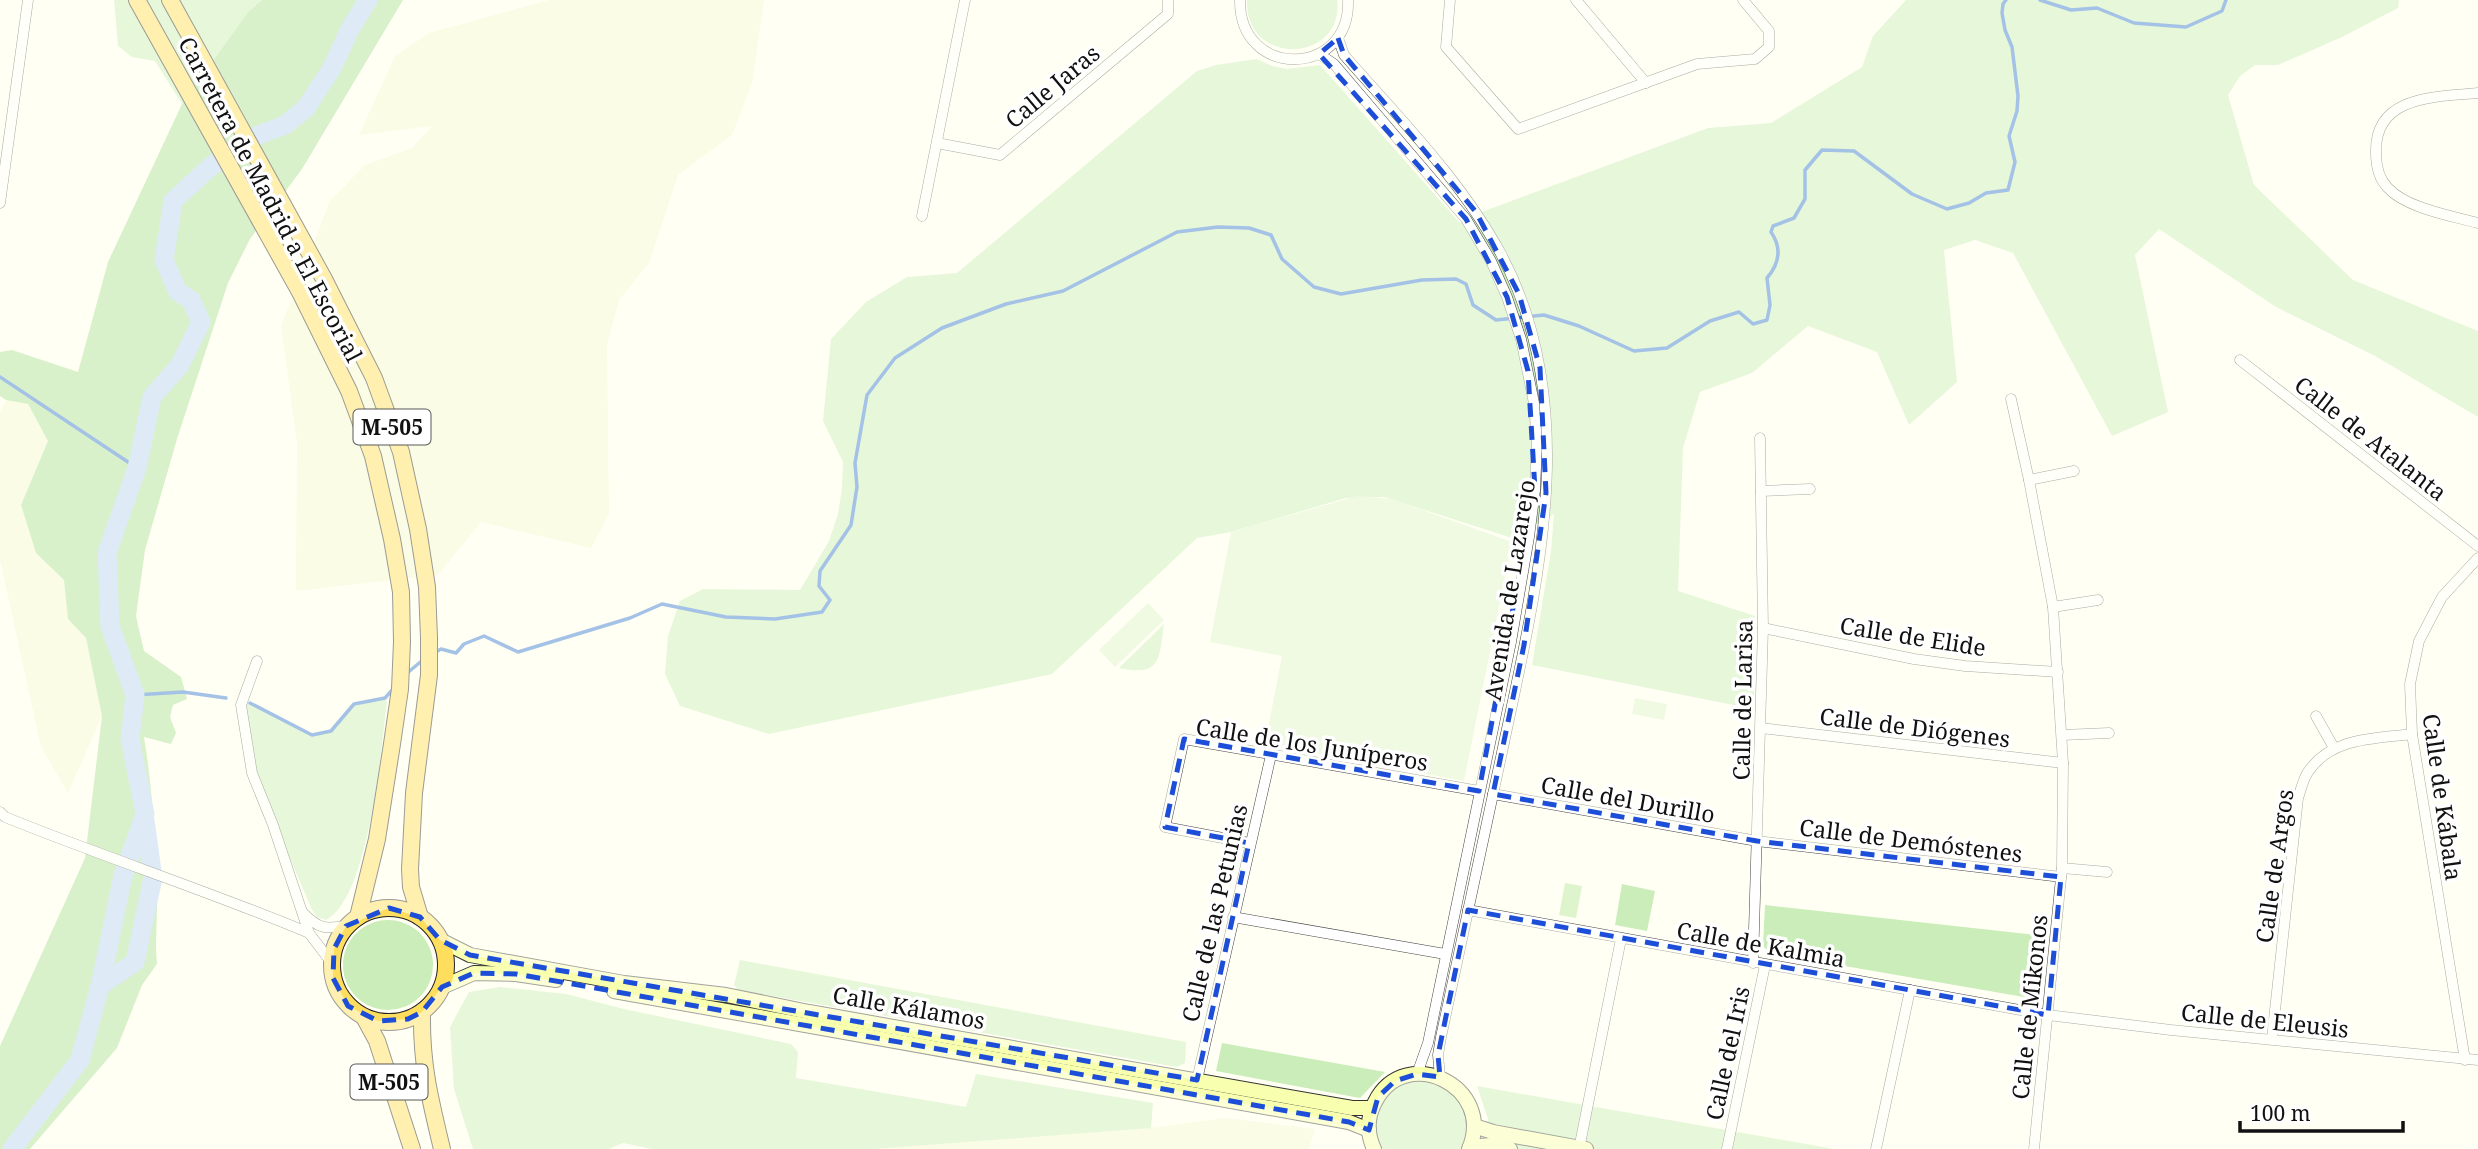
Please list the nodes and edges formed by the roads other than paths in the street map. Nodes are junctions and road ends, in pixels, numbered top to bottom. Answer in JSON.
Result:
{"nodes":[{"id":1,"x":28,"y":0,"type":"edge"},
{"id":2,"x":137,"y":0,"type":"edge"},
{"id":3,"x":170,"y":0,"type":"edge"},
{"id":4,"x":965,"y":0,"type":"edge"},
{"id":5,"x":1168,"y":0,"type":"edge"},
{"id":6,"x":1240,"y":0,"type":"edge"},
{"id":7,"x":1348,"y":0,"type":"edge"},
{"id":8,"x":1450,"y":0,"type":"edge"},
{"id":9,"x":1576,"y":0,"type":"edge"},
{"id":10,"x":1743,"y":0,"type":"edge"},
{"id":11,"x":1338,"y":38,"type":"junction"},
{"id":12,"x":1319,"y":54,"type":"junction"},
{"id":13,"x":1646,"y":83,"type":"junction"},
{"id":14,"x":2478,"y":93,"type":"edge"},
{"id":15,"x":937,"y":143,"type":"junction"},
{"id":16,"x":0,"y":203,"type":"edge"},
{"id":17,"x":922,"y":216,"type":"dead end"},
{"id":18,"x":2478,"y":223,"type":"edge"},
{"id":19,"x":2240,"y":360,"type":"dead end"},
{"id":20,"x":2011,"y":400,"type":"dead end"},
{"id":21,"x":1760,"y":438,"type":"dead end"},
{"id":22,"x":2074,"y":471,"type":"dead end"},
{"id":23,"x":2029,"y":480,"type":"junction"},
{"id":24,"x":1810,"y":489,"type":"dead end"},
{"id":25,"x":1761,"y":491,"type":"junction"},
{"id":26,"x":2478,"y":546,"type":"edge"},
{"id":27,"x":2478,"y":558,"type":"edge"},
{"id":28,"x":2098,"y":600,"type":"dead end"},
{"id":29,"x":2053,"y":607,"type":"junction"},
{"id":30,"x":1763,"y":628,"type":"junction"},
{"id":31,"x":257,"y":661,"type":"dead end"},
{"id":32,"x":2058,"y":672,"type":"junction"},
{"id":33,"x":2316,"y":716,"type":"dead end"},
{"id":34,"x":1761,"y":728,"type":"junction"},
{"id":35,"x":2109,"y":733,"type":"dead end"},
{"id":36,"x":2412,"y":734,"type":"junction"},
{"id":37,"x":2062,"y":735,"type":"junction"},
{"id":38,"x":2334,"y":748,"type":"junction"},
{"id":39,"x":1271,"y":755,"type":"junction"},
{"id":40,"x":2063,"y":763,"type":"junction"},
{"id":41,"x":1479,"y":792,"type":"junction"},
{"id":42,"x":1493,"y":794,"type":"junction"},
{"id":43,"x":0,"y":812,"type":"edge"},
{"id":44,"x":1757,"y":841,"type":"junction"},
{"id":45,"x":1249,"y":843,"type":"junction"},
{"id":46,"x":2107,"y":872,"type":"dead end"},
{"id":47,"x":2062,"y":873,"type":"junction"},
{"id":48,"x":1468,"y":910,"type":"junction"},
{"id":49,"x":302,"y":912,"type":"junction"},
{"id":50,"x":420,"y":917,"type":"junction"},
{"id":51,"x":1233,"y":917,"type":"junction"},
{"id":52,"x":352,"y":922,"type":"junction"},
{"id":53,"x":309,"y":933,"type":"junction"},
{"id":54,"x":1621,"y":939,"type":"junction"},
{"id":55,"x":440,"y":940,"type":"junction"},
{"id":56,"x":1445,"y":954,"type":"junction"},
{"id":57,"x":331,"y":962,"type":"junction"},
{"id":58,"x":1753,"y":962,"type":"junction"},
{"id":59,"x":1765,"y":965,"type":"junction"},
{"id":60,"x":442,"y":987,"type":"junction"},
{"id":61,"x":1910,"y":990,"type":"junction"},
{"id":62,"x":422,"y":1012,"type":"junction"},
{"id":63,"x":2048,"y":1015,"type":"junction"},
{"id":64,"x":364,"y":1017,"type":"junction"},
{"id":65,"x":2272,"y":1038,"type":"junction"},
{"id":66,"x":2465,"y":1060,"type":"junction"},
{"id":67,"x":2478,"y":1060,"type":"edge"},
{"id":68,"x":1418,"y":1074,"type":"junction"},
{"id":69,"x":1440,"y":1077,"type":"junction"},
{"id":70,"x":1197,"y":1080,"type":"junction"},
{"id":71,"x":1372,"y":1108,"type":"junction"},
{"id":72,"x":1474,"y":1126,"type":"junction"},
{"id":73,"x":1369,"y":1130,"type":"junction"},
{"id":74,"x":1469,"y":1148,"type":"edge"},
{"id":75,"x":412,"y":1149,"type":"edge"},
{"id":76,"x":442,"y":1149,"type":"edge"},
{"id":77,"x":1374,"y":1149,"type":"edge"},
{"id":78,"x":1510,"y":1149,"type":"edge"},
{"id":79,"x":1581,"y":1149,"type":"edge"},
{"id":80,"x":1727,"y":1149,"type":"edge"},
{"id":81,"x":1876,"y":1149,"type":"edge"},
{"id":82,"x":2034,"y":1149,"type":"edge"}],
"edges":[{"from":1,"to":16,"type":"street"},
{"from":2,"to":52,"type":"highway","name":"Carretera de Madrid a El Escorial","number":"M-505"},
{"from":3,"to":50,"type":"highway","name":"Carretera de Madrid a El Escorial","number":"M-505"},
{"from":4,"to":15,"type":"street"},
{"from":5,"to":15,"type":"street","name":"Calle Jaras"},
{"from":6,"to":12,"type":"street"},
{"from":7,"to":11,"type":"street"},
{"from":8,"to":13,"type":"street"},
{"from":9,"to":13,"type":"street"},
{"from":10,"to":13,"type":"street"},
{"from":11,"to":12,"type":"street"},
{"from":11,"to":42,"type":"street","name":"Avenida de Lazarejo"},
{"from":12,"to":41,"type":"street","name":"Avenida de Lazarejo"},
{"from":14,"to":18,"type":"street"},
{"from":15,"to":17,"type":"street"},
{"from":19,"to":26,"type":"street","name":"Calle de Atalanta"},
{"from":20,"to":23,"type":"street","name":"Calle de Mikonos"},
{"from":21,"to":25,"type":"street","name":"Calle de Larisa"},
{"from":22,"to":23,"type":"street"},
{"from":23,"to":29,"type":"street","name":"Calle de Mikonos"},
{"from":24,"to":25,"type":"street"},
{"from":25,"to":30,"type":"street","name":"Calle de Larisa"},
{"from":27,"to":36,"type":"street","name":"Calle de Kábala"},
{"from":28,"to":29,"type":"street"},
{"from":29,"to":32,"type":"street","name":"Calle de Mikonos"},
{"from":30,"to":32,"type":"street","name":"Calle de Elide"},
{"from":30,"to":34,"type":"street","name":"Calle de Larisa"},
{"from":31,"to":49,"type":"street"},
{"from":32,"to":37,"type":"street","name":"Calle de Mikonos"},
{"from":33,"to":38,"type":"street"},
{"from":34,"to":40,"type":"street","name":"Calle de Diógenes"},
{"from":34,"to":44,"type":"street","name":"Calle de Larisa"},
{"from":35,"to":37,"type":"street"},
{"from":36,"to":38,"type":"street","name":"Calle de Argos"},
{"from":36,"to":66,"type":"street","name":"Calle de Kábala"},
{"from":37,"to":40,"type":"street","name":"Calle de Mikonos"},
{"from":38,"to":65,"type":"street","name":"Calle de Argos"},
{"from":39,"to":41,"type":"street","name":"Calle de los Juníperos"},
{"from":39,"to":45,"type":"street","name":"Calle de las Petunias"},
{"from":39,"to":45,"type":"street","name":"Calle de los Juníperos"},
{"from":40,"to":47,"type":"street","name":"Calle de Mikonos"},
{"from":41,"to":56,"type":"street","name":"Avenida de Lazarejo"},
{"from":42,"to":44,"type":"street","name":"Calle del Durillo"},
{"from":42,"to":48,"type":"street","name":"Avenida de Lazarejo"},
{"from":43,"to":53,"type":"street"},
{"from":44,"to":47,"type":"street","name":"Calle de Demóstenes"},
{"from":44,"to":58,"type":"street","name":"Calle de Larisa"},
{"from":45,"to":51,"type":"street","name":"Calle de las Petunias"},
{"from":46,"to":47,"type":"street"},
{"from":47,"to":63,"type":"street","name":"Calle de Mikonos"},
{"from":48,"to":54,"type":"street","name":"Calle de Kalmia"},
{"from":48,"to":69,"type":"street","name":"Avenida de Lazarejo"},
{"from":49,"to":52,"type":"street"},
{"from":49,"to":53,"type":"street"},
{"from":50,"to":52,"type":"highway"},
{"from":50,"to":55,"type":"highway","number":"M-505"},
{"from":51,"to":56,"type":"street"},
{"from":51,"to":70,"type":"street","name":"Calle de las Petunias"},
{"from":52,"to":57,"type":"highway","number":"M-505"},
{"from":53,"to":57,"type":"street"},
{"from":54,"to":58,"type":"street","name":"Calle de Kalmia"},
{"from":54,"to":79,"type":"street"},
{"from":55,"to":60,"type":"highway"},
{"from":55,"to":70,"type":"main road","name":"Calle Kálamos"},
{"from":56,"to":68,"type":"street","name":"Avenida de Lazarejo"},
{"from":57,"to":64,"type":"highway","number":"M-505"},
{"from":58,"to":59,"type":"street","name":"Calle de Kalmia"},
{"from":59,"to":61,"type":"street","name":"Calle de Kalmia"},
{"from":59,"to":80,"type":"street","name":"Calle del Iris"},
{"from":60,"to":62,"type":"highway"},
{"from":60,"to":73,"type":"main road","name":"Calle Kálamos"},
{"from":61,"to":63,"type":"street","name":"Calle de Kalmia"},
{"from":61,"to":81,"type":"street"},
{"from":62,"to":64,"type":"highway"},
{"from":62,"to":76,"type":"highway","number":"M-505"},
{"from":63,"to":65,"type":"street","name":"Calle de Eleusis"},
{"from":63,"to":82,"type":"street","name":"Calle de Mikonos"},
{"from":64,"to":75,"type":"highway","number":"M-505"},
{"from":65,"to":66,"type":"street","name":"Calle de Eleusis"},
{"from":66,"to":67,"type":"street","name":"Calle de Eleusis"},
{"from":68,"to":69,"type":"main road"},
{"from":68,"to":71,"type":"main road"},
{"from":69,"to":72,"type":"main road"},
{"from":70,"to":71,"type":"main road","name":"Calle Kálamos"},
{"from":71,"to":73,"type":"main road"},
{"from":72,"to":74,"type":"main road"},
{"from":72,"to":79,"type":"main road"},
{"from":73,"to":77,"type":"main road"},
{"from":74,"to":78,"type":"main road"}]}
